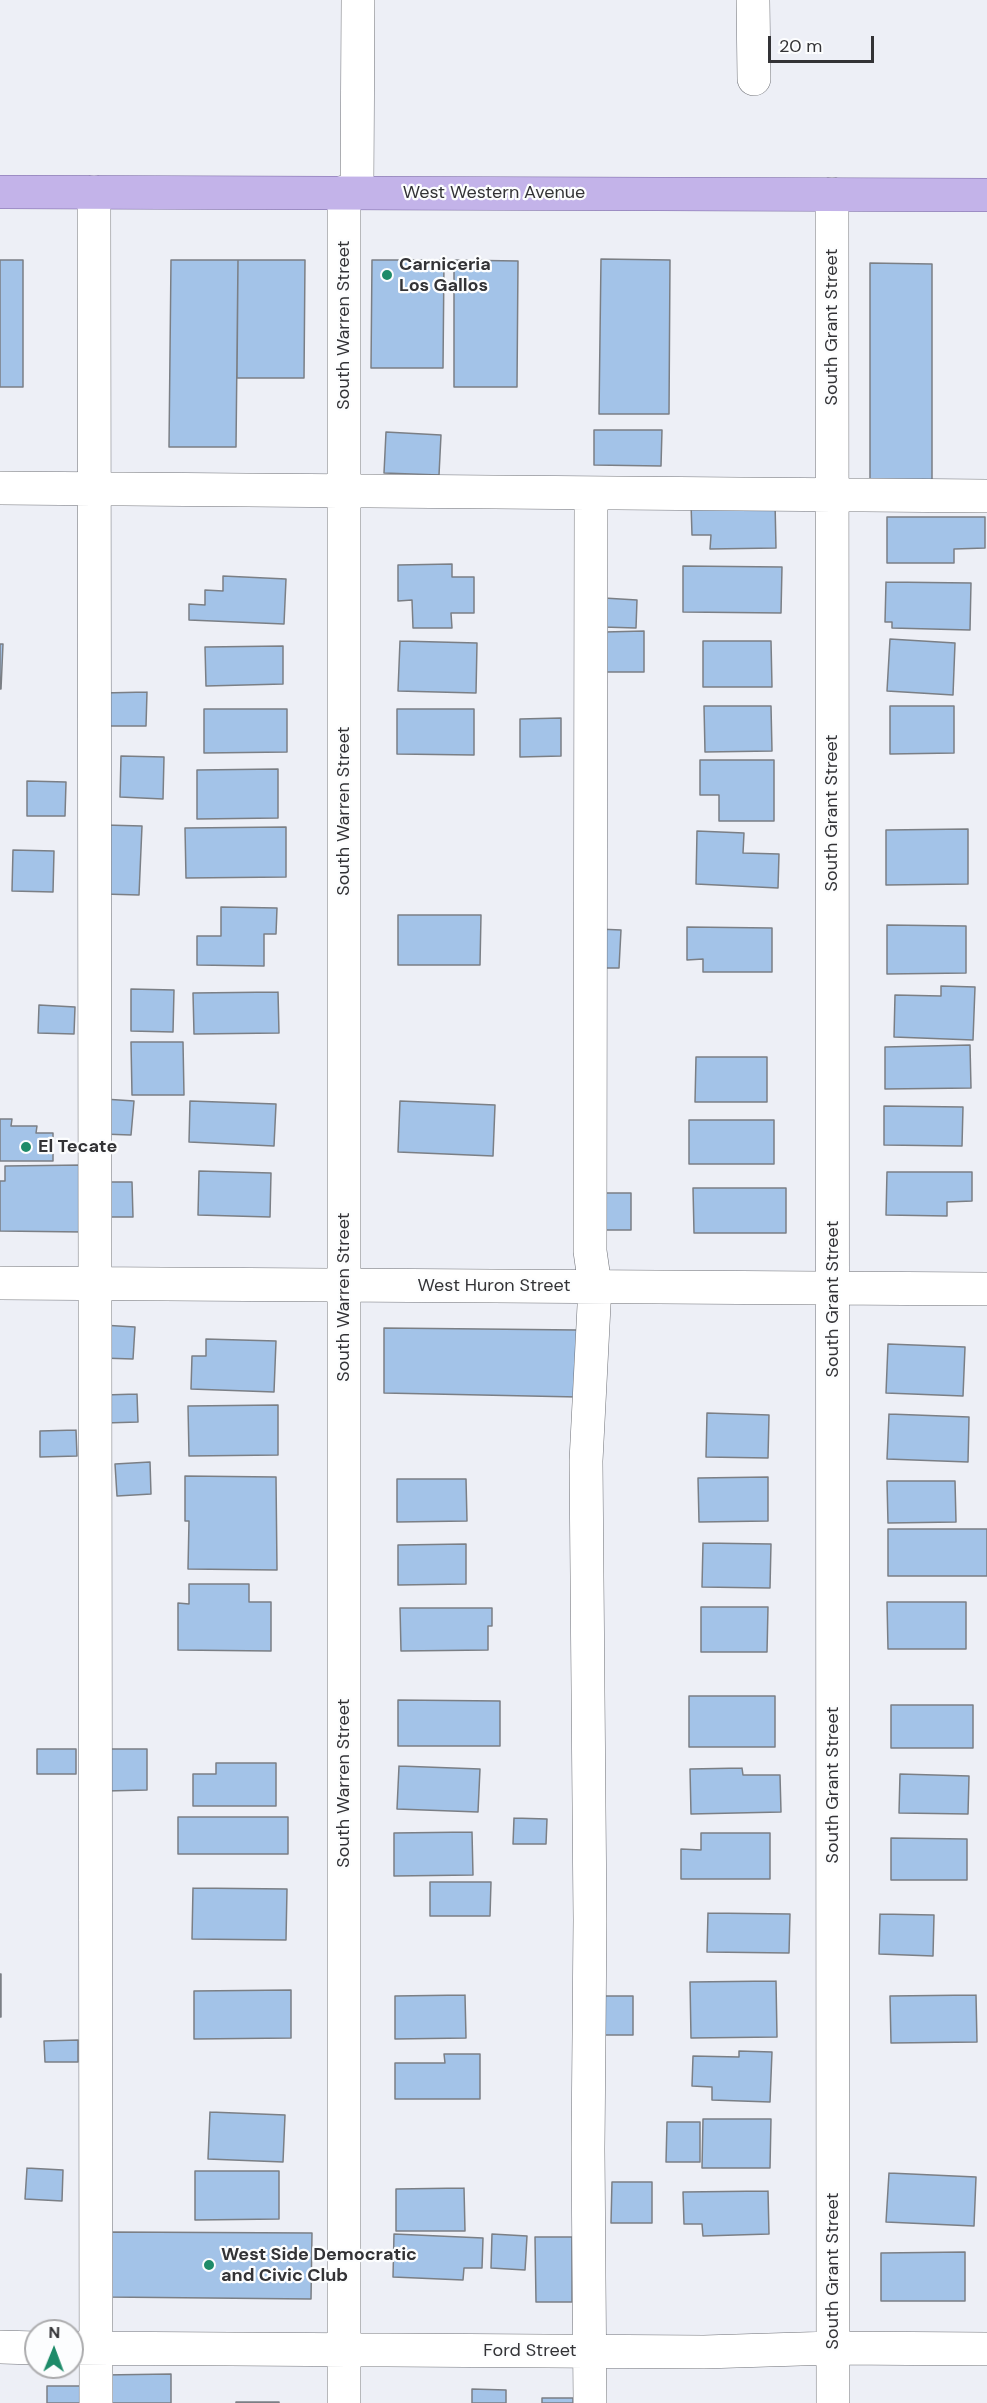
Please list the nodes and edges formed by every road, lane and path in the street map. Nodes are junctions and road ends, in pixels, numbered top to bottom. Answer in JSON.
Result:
{"nodes":[{"id":1,"x":358,"y":0,"type":"edge"},
{"id":2,"x":753,"y":0,"type":"edge"},
{"id":3,"x":754,"y":79,"type":"dead end"},
{"id":4,"x":0,"y":192,"type":"edge"},
{"id":5,"x":94,"y":192,"type":"junction"},
{"id":6,"x":350,"y":192,"type":"junction"},
{"id":7,"x":832,"y":194,"type":"junction"},
{"id":8,"x":987,"y":195,"type":"edge"},
{"id":9,"x":0,"y":488,"type":"edge"},
{"id":10,"x":94,"y":489,"type":"junction"},
{"id":11,"x":344,"y":492,"type":"junction"},
{"id":12,"x":591,"y":494,"type":"junction"},
{"id":13,"x":832,"y":496,"type":"junction"},
{"id":14,"x":987,"y":496,"type":"edge"},
{"id":15,"x":0,"y":1282,"type":"edge"},
{"id":16,"x":95,"y":1283,"type":"junction"},
{"id":17,"x":344,"y":1285,"type":"junction"},
{"id":18,"x":595,"y":1286,"type":"junction"},
{"id":19,"x":832,"y":1287,"type":"junction"},
{"id":20,"x":987,"y":1288,"type":"edge"},
{"id":21,"x":0,"y":2347,"type":"edge"},
{"id":22,"x":24,"y":2348,"type":"edge"},
{"id":23,"x":84,"y":2348,"type":"edge"},
{"id":24,"x":833,"y":2348,"type":"junction"},
{"id":25,"x":987,"y":2349,"type":"edge"},
{"id":26,"x":344,"y":2350,"type":"junction"},
{"id":27,"x":591,"y":2352,"type":"junction"},
{"id":28,"x":96,"y":2403,"type":"edge"},
{"id":29,"x":344,"y":2403,"type":"edge"},
{"id":30,"x":590,"y":2403,"type":"edge"},
{"id":31,"x":833,"y":2403,"type":"edge"}],
"edges":[{"from":1,"to":6,"type":"street","name":"South Warren Street"},
{"from":2,"to":3,"type":"street"},
{"from":4,"to":5,"type":"main road","name":"West Western Avenue"},
{"from":5,"to":6,"type":"main road","name":"West Western Avenue"},
{"from":5,"to":10,"type":"street"},
{"from":6,"to":7,"type":"main road","name":"West Western Avenue"},
{"from":6,"to":11,"type":"street","name":"South Warren Street"},
{"from":7,"to":8,"type":"main road","name":"West Western Avenue"},
{"from":7,"to":13,"type":"street","name":"South Grant Street"},
{"from":9,"to":10,"type":"street"},
{"from":10,"to":11,"type":"street"},
{"from":10,"to":16,"type":"street"},
{"from":11,"to":12,"type":"street"},
{"from":11,"to":17,"type":"street","name":"South Warren Street"},
{"from":12,"to":13,"type":"street"},
{"from":12,"to":18,"type":"street"},
{"from":13,"to":14,"type":"street"},
{"from":13,"to":19,"type":"street","name":"South Grant Street"},
{"from":15,"to":16,"type":"street","name":"West Huron Street"},
{"from":16,"to":17,"type":"street","name":"West Huron Street"},
{"from":16,"to":23,"type":"street"},
{"from":17,"to":18,"type":"street","name":"West Huron Street"},
{"from":17,"to":26,"type":"street","name":"South Warren Street"},
{"from":18,"to":19,"type":"street","name":"West Huron Street"},
{"from":18,"to":27,"type":"street"},
{"from":19,"to":20,"type":"street","name":"West Huron Street"},
{"from":19,"to":24,"type":"street","name":"South Grant Street"},
{"from":21,"to":22,"type":"street"},
{"from":23,"to":26,"type":"street","name":"Ford Street"},
{"from":23,"to":28,"type":"street"},
{"from":24,"to":25,"type":"street","name":"Ford Street"},
{"from":24,"to":27,"type":"street","name":"Ford Street"},
{"from":24,"to":31,"type":"street","name":"South Grant Street"},
{"from":26,"to":27,"type":"street","name":"Ford Street"},
{"from":26,"to":29,"type":"street","name":"South Warren Street"},
{"from":27,"to":30,"type":"street"}]}
